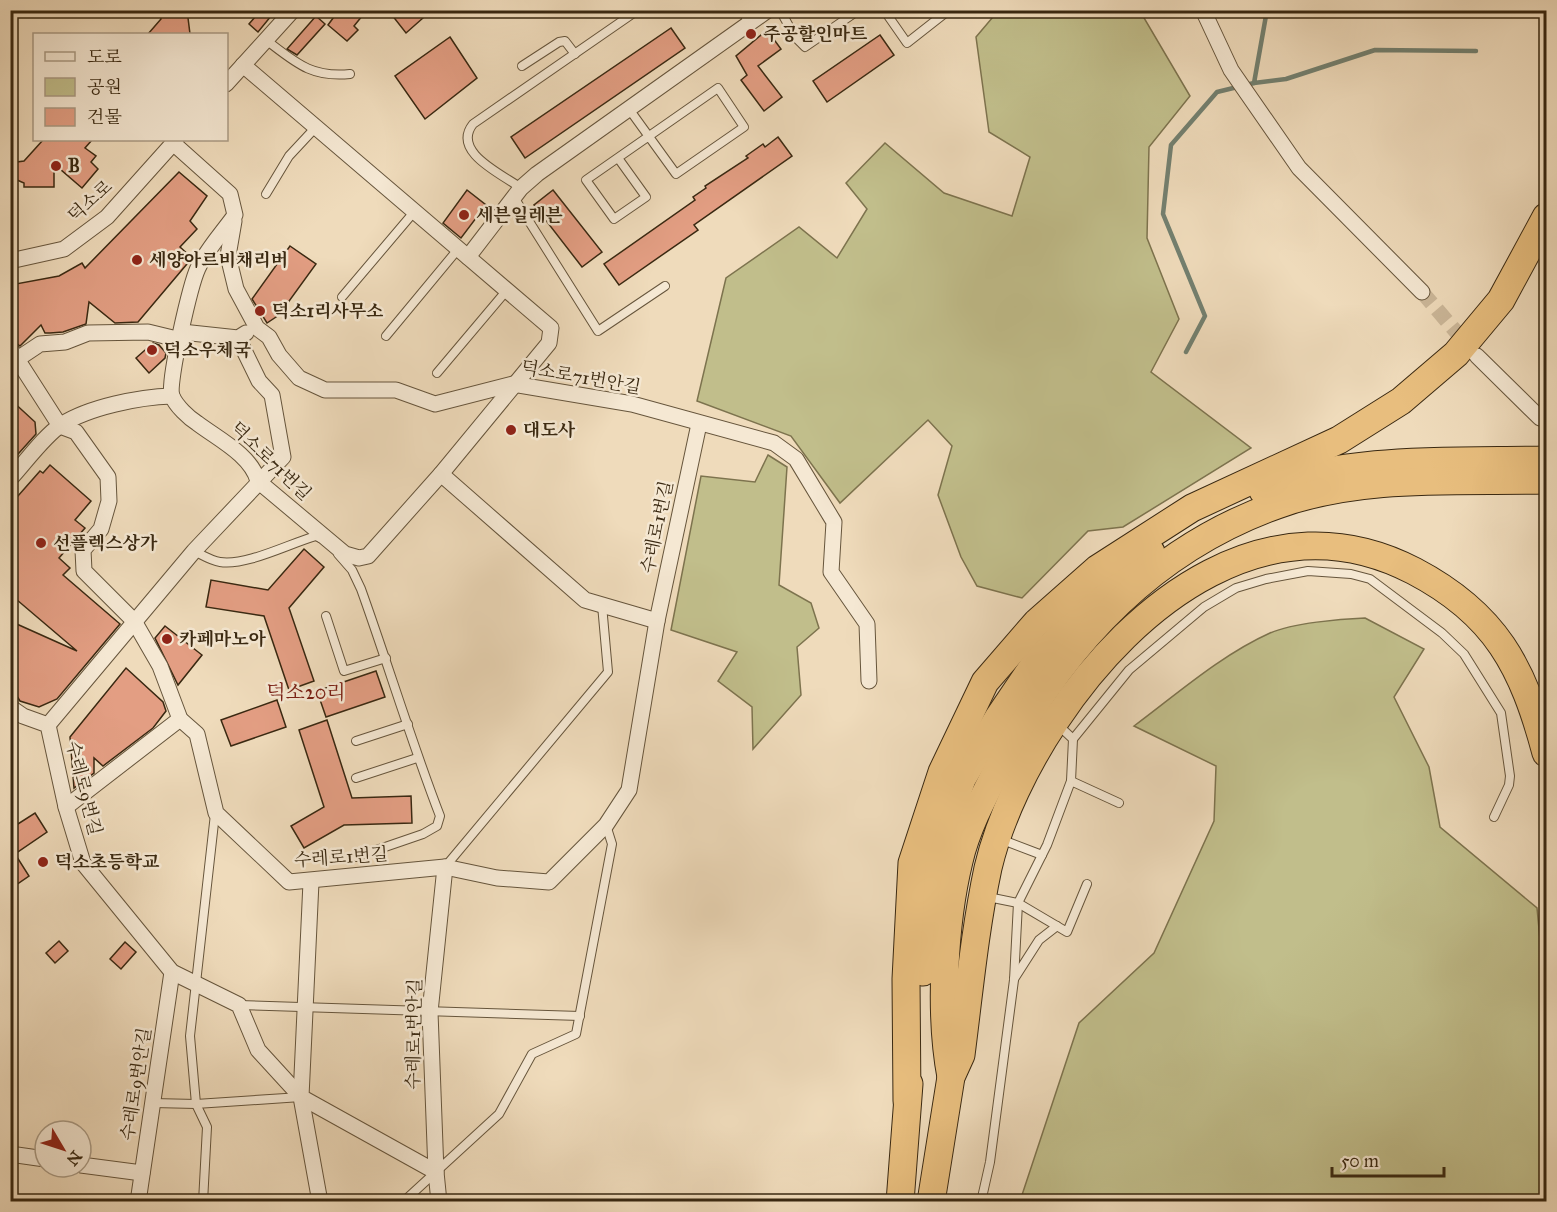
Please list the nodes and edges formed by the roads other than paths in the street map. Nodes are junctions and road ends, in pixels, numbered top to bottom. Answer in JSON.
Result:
{"nodes":[{"id":1,"x":293,"y":10,"type":"edge"},
{"id":2,"x":638,"y":10,"type":"edge"},
{"id":3,"x":768,"y":10,"type":"edge"},
{"id":4,"x":780,"y":10,"type":"edge"},
{"id":5,"x":884,"y":10,"type":"edge"},
{"id":6,"x":949,"y":10,"type":"edge"},
{"id":7,"x":1203,"y":10,"type":"edge"},
{"id":8,"x":856,"y":12,"type":"dead end"},
{"id":9,"x":745,"y":17,"type":"edge"},
{"id":10,"x":266,"y":40,"type":"junction"},
{"id":11,"x":575,"y":54,"type":"junction"},
{"id":12,"x":243,"y":65,"type":"junction"},
{"id":13,"x":522,"y":66,"type":"dead end"},
{"id":14,"x":350,"y":74,"type":"dead end"},
{"id":15,"x":228,"y":82,"type":"edge"},
{"id":16,"x":628,"y":109,"type":"junction"},
{"id":17,"x":316,"y":126,"type":"junction"},
{"id":18,"x":648,"y":136,"type":"junction"},
{"id":19,"x":175,"y":141,"type":"edge"},
{"id":20,"x":618,"y":158,"type":"junction"},
{"id":21,"x":518,"y":193,"type":"junction"},
{"id":22,"x":266,"y":194,"type":"dead end"},
{"id":23,"x":414,"y":212,"type":"junction"},
{"id":24,"x":235,"y":215,"type":"junction"},
{"id":25,"x":1546,"y":217,"type":"edge"},
{"id":26,"x":463,"y":253,"type":"junction"},
{"id":27,"x":10,"y":261,"type":"edge"},
{"id":28,"x":664,"y":286,"type":"dead end"},
{"id":29,"x":507,"y":290,"type":"junction"},
{"id":30,"x":1422,"y":292,"type":"tunnel mouth"},
{"id":31,"x":342,"y":297,"type":"dead end"},
{"id":32,"x":257,"y":328,"type":"junction"},
{"id":33,"x":181,"y":336,"type":"junction"},
{"id":34,"x":386,"y":336,"type":"dead end"},
{"id":35,"x":238,"y":338,"type":"junction"},
{"id":36,"x":15,"y":353,"type":"edge"},
{"id":37,"x":1477,"y":356,"type":"tunnel mouth"},
{"id":38,"x":437,"y":372,"type":"dead end"},
{"id":39,"x":513,"y":384,"type":"junction"},
{"id":40,"x":172,"y":396,"type":"junction"},
{"id":41,"x":1546,"y":420,"type":"edge"},
{"id":42,"x":699,"y":424,"type":"junction"},
{"id":43,"x":60,"y":426,"type":"junction"},
{"id":44,"x":1546,"y":460,"type":"edge"},
{"id":45,"x":441,"y":474,"type":"junction"},
{"id":46,"x":10,"y":479,"type":"edge"},
{"id":47,"x":1546,"y":480,"type":"edge"},
{"id":48,"x":258,"y":481,"type":"junction"},
{"id":49,"x":194,"y":551,"type":"junction"},
{"id":50,"x":602,"y":605,"type":"junction"},
{"id":51,"x":326,"y":616,"type":"dead end"},
{"id":52,"x":134,"y":621,"type":"junction"},
{"id":53,"x":657,"y":621,"type":"junction"},
{"id":54,"x":386,"y":658,"type":"junction"},
{"id":55,"x":869,"y":681,"type":"dead end"},
{"id":56,"x":10,"y":707,"type":"edge"},
{"id":57,"x":180,"y":719,"type":"junction"},
{"id":58,"x":408,"y":724,"type":"junction"},
{"id":59,"x":48,"y":725,"type":"junction"},
{"id":60,"x":1064,"y":730,"type":"junction"},
{"id":61,"x":356,"y":741,"type":"dead end"},
{"id":62,"x":1546,"y":753,"type":"edge"},
{"id":63,"x":417,"y":758,"type":"junction"},
{"id":64,"x":356,"y":778,"type":"dead end"},
{"id":65,"x":1071,"y":781,"type":"junction"},
{"id":66,"x":1119,"y":803,"type":"dead end"},
{"id":67,"x":66,"y":807,"type":"junction"},
{"id":68,"x":216,"y":813,"type":"junction"},
{"id":69,"x":1494,"y":817,"type":"dead end"},
{"id":70,"x":606,"y":825,"type":"junction"},
{"id":71,"x":998,"y":839,"type":"junction"},
{"id":72,"x":1042,"y":855,"type":"junction"},
{"id":73,"x":356,"y":857,"type":"dead end"},
{"id":74,"x":445,"y":867,"type":"junction"},
{"id":75,"x":311,"y":882,"type":"junction"},
{"id":76,"x":1087,"y":884,"type":"dead end"},
{"id":77,"x":984,"y":897,"type":"junction"},
{"id":78,"x":1018,"y":903,"type":"junction"},
{"id":79,"x":1057,"y":926,"type":"junction"},
{"id":80,"x":172,"y":972,"type":"junction"},
{"id":81,"x":1014,"y":980,"type":"junction"},
{"id":82,"x":195,"y":984,"type":"junction"},
{"id":83,"x":239,"y":1005,"type":"junction"},
{"id":84,"x":305,"y":1006,"type":"junction"},
{"id":85,"x":430,"y":1012,"type":"junction"},
{"id":86,"x":580,"y":1016,"type":"junction"},
{"id":87,"x":951,"y":1077,"type":"junction"},
{"id":88,"x":301,"y":1097,"type":"junction"},
{"id":89,"x":907,"y":1101,"type":"junction"},
{"id":90,"x":153,"y":1103,"type":"junction"},
{"id":91,"x":196,"y":1104,"type":"junction"},
{"id":92,"x":10,"y":1154,"type":"edge"},
{"id":93,"x":33,"y":1157,"type":"edge"},
{"id":94,"x":93,"y":1167,"type":"edge"},
{"id":95,"x":436,"y":1172,"type":"junction"},
{"id":96,"x":142,"y":1173,"type":"junction"},
{"id":97,"x":443,"y":1200,"type":"edge"},
{"id":98,"x":138,"y":1202,"type":"edge"},
{"id":99,"x":203,"y":1202,"type":"edge"},
{"id":100,"x":320,"y":1202,"type":"edge"},
{"id":101,"x":403,"y":1202,"type":"edge"},
{"id":102,"x":900,"y":1202,"type":"edge"},
{"id":103,"x":931,"y":1202,"type":"edge"},
{"id":104,"x":981,"y":1202,"type":"edge"}],
"edges":[{"from":1,"to":10,"type":"street"},
{"from":2,"to":11,"type":"lane"},
{"from":3,"to":9,"type":"street"},
{"from":4,"to":8,"type":"lane"},
{"from":5,"to":6,"type":"lane"},
{"from":7,"to":30,"type":"street"},
{"from":9,"to":16,"type":"street"},
{"from":10,"to":12,"type":"street"},
{"from":10,"to":14,"type":"lane"},
{"from":11,"to":13,"type":"lane"},
{"from":11,"to":21,"type":"lane"},
{"from":12,"to":15,"type":"street"},
{"from":12,"to":17,"type":"street"},
{"from":16,"to":18,"type":"lane"},
{"from":16,"to":21,"type":"street"},
{"from":17,"to":22,"type":"lane"},
{"from":17,"to":23,"type":"street"},
{"from":18,"to":18,"type":"lane"},
{"from":18,"to":20,"type":"lane"},
{"from":19,"to":24,"type":"street"},
{"from":19,"to":27,"type":"street","name":"덕소로"},
{"from":20,"to":20,"type":"lane"},
{"from":21,"to":26,"type":"street"},
{"from":21,"to":28,"type":"lane"},
{"from":23,"to":26,"type":"street"},
{"from":23,"to":31,"type":"lane"},
{"from":24,"to":32,"type":"street","name":"덕소로71번안길"},
{"from":24,"to":33,"type":"street"},
{"from":25,"to":89,"type":"highway"},
{"from":26,"to":29,"type":"street"},
{"from":26,"to":34,"type":"lane"},
{"from":29,"to":38,"type":"lane"},
{"from":29,"to":39,"type":"street","name":"덕소로71번길"},
{"from":32,"to":35,"type":"street"},
{"from":32,"to":39,"type":"street","name":"덕소로71번안길"},
{"from":33,"to":35,"type":"street"},
{"from":33,"to":36,"type":"street"},
{"from":33,"to":40,"type":"street"},
{"from":35,"to":48,"type":"street"},
{"from":36,"to":43,"type":"street"},
{"from":37,"to":41,"type":"street"},
{"from":39,"to":42,"type":"street","name":"덕소로71번안길"},
{"from":39,"to":45,"type":"street","name":"덕소로71번길"},
{"from":40,"to":43,"type":"street"},
{"from":40,"to":48,"type":"street","name":"덕소로71번길"},
{"from":42,"to":53,"type":"street","name":"수레로1번길"},
{"from":42,"to":55,"type":"street","name":"덕소로71번안길"},
{"from":43,"to":46,"type":"street"},
{"from":43,"to":52,"type":"street"},
{"from":44,"to":89,"type":"highway"},
{"from":45,"to":48,"type":"street","name":"덕소로71번길"},
{"from":45,"to":50,"type":"street"},
{"from":47,"to":87,"type":"highway"},
{"from":48,"to":49,"type":"street"},
{"from":49,"to":52,"type":"street"},
{"from":49,"to":54,"type":"lane"},
{"from":50,"to":53,"type":"street"},
{"from":50,"to":74,"type":"lane"},
{"from":51,"to":54,"type":"lane"},
{"from":52,"to":57,"type":"street"},
{"from":52,"to":59,"type":"street"},
{"from":53,"to":70,"type":"street","name":"수레로1번길"},
{"from":54,"to":58,"type":"lane"},
{"from":56,"to":59,"type":"street","name":"수레로9번길"},
{"from":57,"to":67,"type":"street"},
{"from":57,"to":68,"type":"street"},
{"from":58,"to":61,"type":"lane"},
{"from":58,"to":63,"type":"lane"},
{"from":59,"to":67,"type":"street","name":"수레로9번길"},
{"from":60,"to":62,"type":"highway"},
{"from":60,"to":65,"type":"lane"},
{"from":60,"to":69,"type":"lane"},
{"from":60,"to":71,"type":"highway"},
{"from":63,"to":64,"type":"lane"},
{"from":63,"to":73,"type":"lane"},
{"from":65,"to":66,"type":"lane"},
{"from":65,"to":72,"type":"lane"},
{"from":67,"to":80,"type":"street","name":"수레로9번길"},
{"from":68,"to":75,"type":"street","name":"수레로1번길"},
{"from":68,"to":82,"type":"lane"},
{"from":70,"to":74,"type":"street","name":"수레로1번길"},
{"from":70,"to":86,"type":"lane"},
{"from":71,"to":72,"type":"lane"},
{"from":71,"to":77,"type":"highway"},
{"from":72,"to":78,"type":"lane"},
{"from":74,"to":75,"type":"street","name":"수레로1번길"},
{"from":74,"to":85,"type":"street","name":"수레로1번안길"},
{"from":75,"to":84,"type":"street"},
{"from":76,"to":79,"type":"lane"},
{"from":77,"to":78,"type":"lane"},
{"from":77,"to":87,"type":"highway"},
{"from":78,"to":79,"type":"lane"},
{"from":78,"to":81,"type":"lane"},
{"from":79,"to":81,"type":"lane"},
{"from":80,"to":82,"type":"street","name":"수레로9번길"},
{"from":80,"to":90,"type":"street","name":"수레로9번안길"},
{"from":81,"to":104,"type":"lane"},
{"from":82,"to":83,"type":"street","name":"수레로9번길"},
{"from":82,"to":91,"type":"lane"},
{"from":83,"to":84,"type":"lane"},
{"from":83,"to":88,"type":"street"},
{"from":84,"to":85,"type":"lane"},
{"from":84,"to":88,"type":"street"},
{"from":85,"to":86,"type":"lane"},
{"from":85,"to":95,"type":"street","name":"수레로1번안길"},
{"from":86,"to":95,"type":"lane"},
{"from":87,"to":103,"type":"highway"},
{"from":88,"to":91,"type":"lane"},
{"from":88,"to":95,"type":"street"},
{"from":88,"to":100,"type":"street"},
{"from":89,"to":102,"type":"highway"},
{"from":90,"to":91,"type":"lane"},
{"from":90,"to":96,"type":"street","name":"수레로9번안길"},
{"from":91,"to":99,"type":"lane"},
{"from":92,"to":93,"type":"street"},
{"from":94,"to":96,"type":"street"},
{"from":95,"to":97,"type":"street","name":"수레로1번안길"},
{"from":95,"to":101,"type":"lane"},
{"from":96,"to":98,"type":"street","name":"수레로9번안길"}]}
